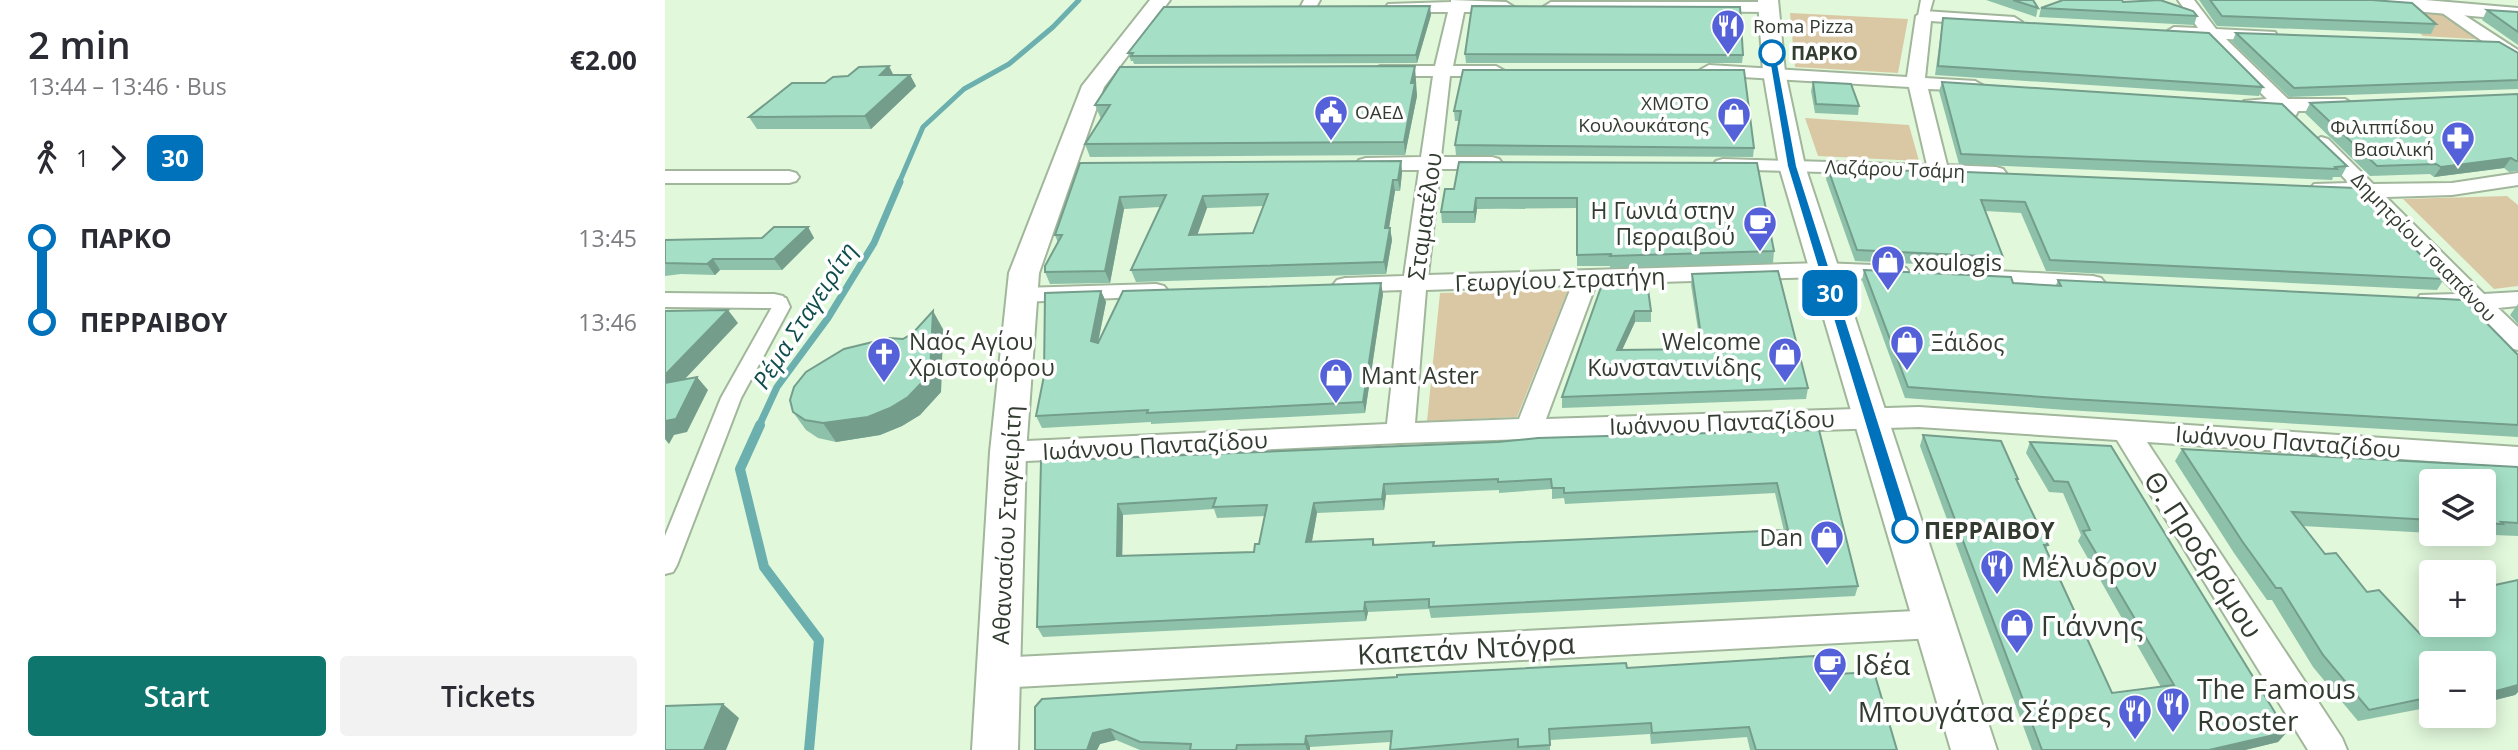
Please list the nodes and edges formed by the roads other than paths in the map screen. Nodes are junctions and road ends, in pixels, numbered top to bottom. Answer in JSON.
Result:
{"nodes":[{"id":1,"x":2186,"y":0,"type":"edge"},
{"id":2,"x":2355,"y":0,"type":"edge"},
{"id":3,"x":1458,"y":4,"type":"edge"},
{"id":4,"x":1768,"y":4,"type":"edge"},
{"id":5,"x":1164,"y":5,"type":"edge"},
{"id":6,"x":1376,"y":7,"type":"edge"},
{"id":7,"x":2444,"y":7,"type":"junction"},
{"id":8,"x":1926,"y":8,"type":"edge"},
{"id":9,"x":2518,"y":14,"type":"edge"},
{"id":10,"x":2033,"y":23,"type":"edge"},
{"id":11,"x":2156,"y":31,"type":"edge"},
{"id":12,"x":2211,"y":34,"type":"junction"},
{"id":13,"x":2293,"y":37,"type":"edge"},
{"id":14,"x":2470,"y":43,"type":"edge"},
{"id":15,"x":2497,"y":44,"type":"junction"},
{"id":16,"x":2518,"y":58,"type":"edge"},
{"id":17,"x":1685,"y":70,"type":"edge"},
{"id":18,"x":1361,"y":71,"type":"edge"},
{"id":19,"x":1442,"y":71,"type":"junction"},
{"id":20,"x":1510,"y":71,"type":"edge"},
{"id":21,"x":1774,"y":72,"type":"junction"},
{"id":22,"x":1917,"y":82,"type":"junction"},
{"id":23,"x":2000,"y":88,"type":"edge"},
{"id":24,"x":2369,"y":103,"type":"edge"},
{"id":25,"x":2235,"y":104,"type":"edge"},
{"id":26,"x":2283,"y":106,"type":"junction"},
{"id":27,"x":1431,"y":163,"type":"junction"},
{"id":28,"x":1508,"y":163,"type":"edge"},
{"id":29,"x":1339,"y":164,"type":"edge"},
{"id":30,"x":1696,"y":165,"type":"edge"},
{"id":31,"x":1792,"y":166,"type":"junction"},
{"id":32,"x":1938,"y":170,"type":"junction"},
{"id":33,"x":2019,"y":174,"type":"edge"},
{"id":34,"x":665,"y":177,"type":"edge"},
{"id":35,"x":789,"y":177,"type":"dead end"},
{"id":36,"x":2513,"y":185,"type":"edge"},
{"id":37,"x":2306,"y":188,"type":"edge"},
{"id":38,"x":2370,"y":191,"type":"junction"},
{"id":39,"x":1822,"y":271,"type":"junction"},
{"id":40,"x":1925,"y":274,"type":"edge"},
{"id":41,"x":1953,"y":275,"type":"edge"},
{"id":42,"x":1587,"y":278,"type":"junction"},
{"id":43,"x":1415,"y":283,"type":"junction"},
{"id":44,"x":2119,"y":284,"type":"edge"},
{"id":45,"x":1320,"y":286,"type":"edge"},
{"id":46,"x":1184,"y":290,"type":"edge"},
{"id":47,"x":1021,"y":295,"type":"junction"},
{"id":48,"x":2410,"y":299,"type":"edge"},
{"id":49,"x":2518,"y":299,"type":"edge"},
{"id":50,"x":665,"y":300,"type":"edge"},
{"id":51,"x":774,"y":301,"type":"joint"},
{"id":52,"x":2477,"y":302,"type":"junction"},
{"id":53,"x":2518,"y":342,"type":"edge"},
{"id":54,"x":1871,"y":417,"type":"junction"},
{"id":55,"x":1528,"y":428,"type":"junction"},
{"id":56,"x":2124,"y":429,"type":"junction"},
{"id":57,"x":1400,"y":433,"type":"junction"},
{"id":58,"x":1008,"y":452,"type":"junction"},
{"id":59,"x":2518,"y":457,"type":"edge"},
{"id":60,"x":665,"y":565,"type":"edge"},
{"id":61,"x":1934,"y":624,"type":"junction"},
{"id":62,"x":998,"y":673,"type":"junction"},
{"id":63,"x":995,"y":750,"type":"edge"},
{"id":64,"x":1974,"y":750,"type":"edge"},
{"id":65,"x":2329,"y":750,"type":"edge"}],
"edges":[{"from":1,"to":12,"type":"street","name":"Δημητρίου Τσιαπάνου"},
{"from":2,"to":7,"type":"street"},
{"from":3,"to":4,"type":"street"},
{"from":3,"to":6,"type":"street"},
{"from":3,"to":19,"type":"street","name":"Σταματέλου"},
{"from":4,"to":21,"type":"street"},
{"from":5,"to":47,"type":"street","name":"Αθανασίου Σταγειρίτη"},
{"from":7,"to":9,"type":"street"},
{"from":7,"to":15,"type":"street"},
{"from":8,"to":10,"type":"street"},
{"from":8,"to":22,"type":"street"},
{"from":11,"to":12,"type":"street"},
{"from":12,"to":13,"type":"street"},
{"from":12,"to":26,"type":"street","name":"Δημητρίου Τσιαπάνου"},
{"from":14,"to":15,"type":"street"},
{"from":15,"to":16,"type":"street"},
{"from":17,"to":21,"type":"street"},
{"from":18,"to":19,"type":"street"},
{"from":19,"to":20,"type":"street"},
{"from":19,"to":27,"type":"street","name":"Σταματέλου"},
{"from":21,"to":22,"type":"street"},
{"from":21,"to":31,"type":"street"},
{"from":22,"to":23,"type":"street"},
{"from":22,"to":32,"type":"street"},
{"from":24,"to":26,"type":"street"},
{"from":25,"to":26,"type":"street"},
{"from":26,"to":38,"type":"street","name":"Δημητρίου Τσιαπάνου"},
{"from":27,"to":28,"type":"street"},
{"from":27,"to":29,"type":"street"},
{"from":27,"to":43,"type":"street","name":"Σταματέλου"},
{"from":30,"to":31,"type":"street","name":"Λαζάρου Τσάμη"},
{"from":31,"to":32,"type":"street","name":"Λαζάρου Τσάμη"},
{"from":31,"to":39,"type":"street"},
{"from":32,"to":33,"type":"street","name":"Λαζάρου Τσάμη"},
{"from":34,"to":35,"type":"street"},
{"from":36,"to":38,"type":"street"},
{"from":37,"to":38,"type":"street"},
{"from":38,"to":52,"type":"street","name":"Δημητρίου Τσιαπάνου"},
{"from":39,"to":40,"type":"street","name":"Γεωργίου Στρατήγη"},
{"from":39,"to":42,"type":"street","name":"Γεωργίου Στρατήγη"},
{"from":39,"to":54,"type":"street"},
{"from":41,"to":44,"type":"street"},
{"from":42,"to":43,"type":"street","name":"Γεωργίου Στρατήγη"},
{"from":42,"to":55,"type":"street"},
{"from":43,"to":45,"type":"street","name":"Γεωργίου Στρατήγη"},
{"from":43,"to":57,"type":"street","name":"Σταματέλου"},
{"from":46,"to":47,"type":"street"},
{"from":47,"to":58,"type":"street","name":"Αθανασίου Σταγειρίτη"},
{"from":48,"to":52,"type":"street"},
{"from":49,"to":52,"type":"street"},
{"from":50,"to":51,"type":"street"},
{"from":51,"to":60,"type":"street"},
{"from":52,"to":53,"type":"street","name":"Δημητρίου Τσιαπάνου"},
{"from":54,"to":55,"type":"street","name":"Ιωάννου Πανταζίδου"},
{"from":54,"to":56,"type":"street","name":"Ιωάννου Πανταζίδου"},
{"from":54,"to":61,"type":"street"},
{"from":55,"to":57,"type":"street","name":"Ιωάννου Πανταζίδου"},
{"from":56,"to":59,"type":"street","name":"Ιωάννου Πανταζίδου"},
{"from":56,"to":65,"type":"street","name":"Θ. Προδρόμου"},
{"from":57,"to":58,"type":"street","name":"Ιωάννου Πανταζίδου"},
{"from":58,"to":62,"type":"street","name":"Αθανασίου Σταγειρίτη"},
{"from":61,"to":62,"type":"street","name":"Καπετάν Ντόγρα"},
{"from":61,"to":64,"type":"street"},
{"from":62,"to":63,"type":"street","name":"Αθανασίου Σταγειρίτη"}]}
